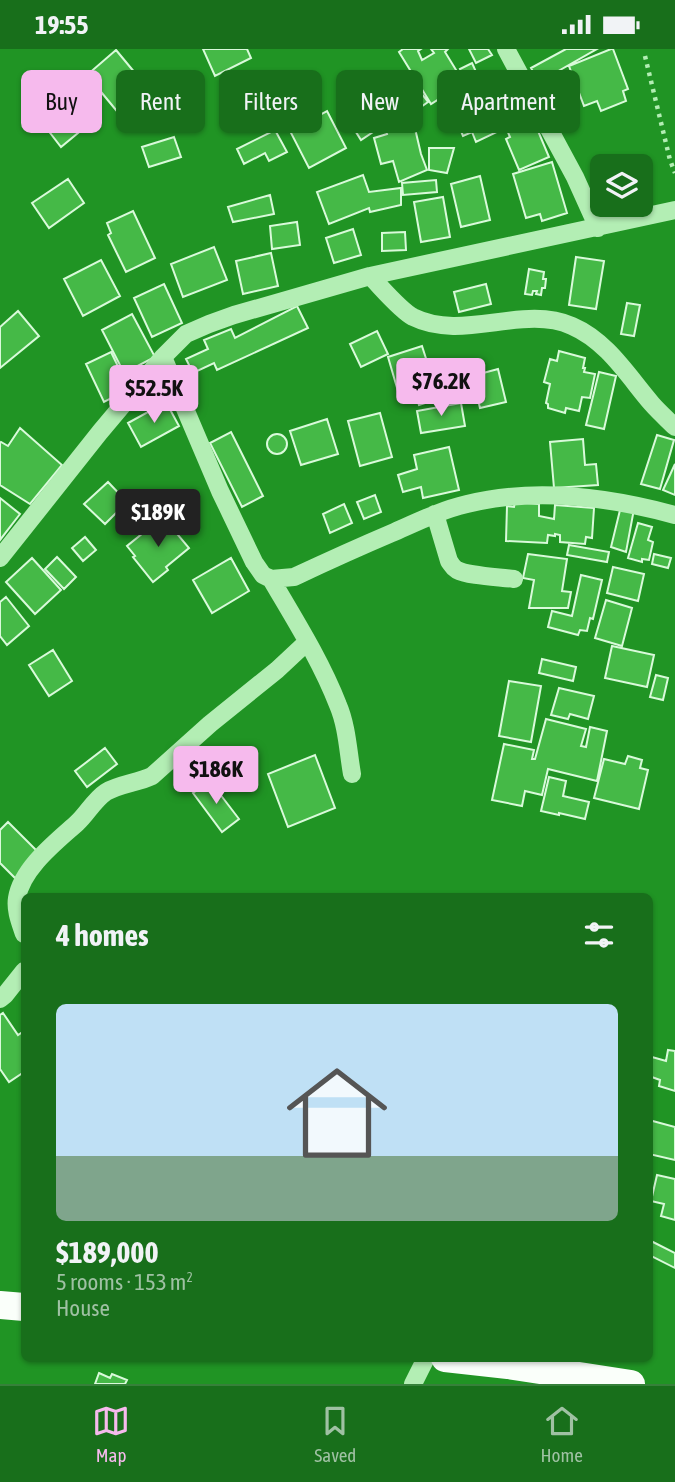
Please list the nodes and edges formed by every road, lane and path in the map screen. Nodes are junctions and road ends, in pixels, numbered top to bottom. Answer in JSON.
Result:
{"nodes":[{"id":1,"x":506,"y":49,"type":"edge"},
{"id":2,"x":645,"y":56,"type":"dead end"},
{"id":3,"x":675,"y":173,"type":"edge"},
{"id":4,"x":675,"y":210,"type":"edge"},
{"id":5,"x":598,"y":228,"type":"junction"},
{"id":6,"x":370,"y":276,"type":"junction"},
{"id":7,"x":163,"y":357,"type":"junction"},
{"id":8,"x":675,"y":427,"type":"edge"},
{"id":9,"x":436,"y":514,"type":"junction"},
{"id":10,"x":675,"y":515,"type":"edge"},
{"id":11,"x":0,"y":558,"type":"edge"},
{"id":12,"x":271,"y":579,"type":"junction"},
{"id":13,"x":514,"y":579,"type":"dead end"},
{"id":14,"x":307,"y":642,"type":"junction"},
{"id":15,"x":352,"y":774,"type":"dead end"},
{"id":16,"x":21,"y":926,"type":"edge"},
{"id":17,"x":21,"y":975,"type":"edge"},
{"id":18,"x":0,"y":999,"type":"edge"},
{"id":19,"x":0,"y":1305,"type":"edge"},
{"id":20,"x":21,"y":1307,"type":"edge"},
{"id":21,"x":424,"y":1362,"type":"edge"},
{"id":22,"x":476,"y":1362,"type":"edge"},
{"id":23,"x":413,"y":1384,"type":"edge"},
{"id":24,"x":631,"y":1384,"type":"edge"}],
"edges":[{"from":1,"to":5,"type":"street"},
{"from":2,"to":3,"type":"path"},
{"from":4,"to":5,"type":"street"},
{"from":5,"to":6,"type":"street"},
{"from":6,"to":7,"type":"street"},
{"from":6,"to":8,"type":"street"},
{"from":7,"to":11,"type":"street"},
{"from":7,"to":12,"type":"street"},
{"from":9,"to":10,"type":"street"},
{"from":9,"to":12,"type":"street"},
{"from":9,"to":13,"type":"street"},
{"from":12,"to":14,"type":"street"},
{"from":14,"to":15,"type":"street"},
{"from":14,"to":16,"type":"street"},
{"from":17,"to":18,"type":"street"},
{"from":19,"to":20,"type":"main road"},
{"from":21,"to":23,"type":"street"},
{"from":22,"to":24,"type":"main road"}]}
